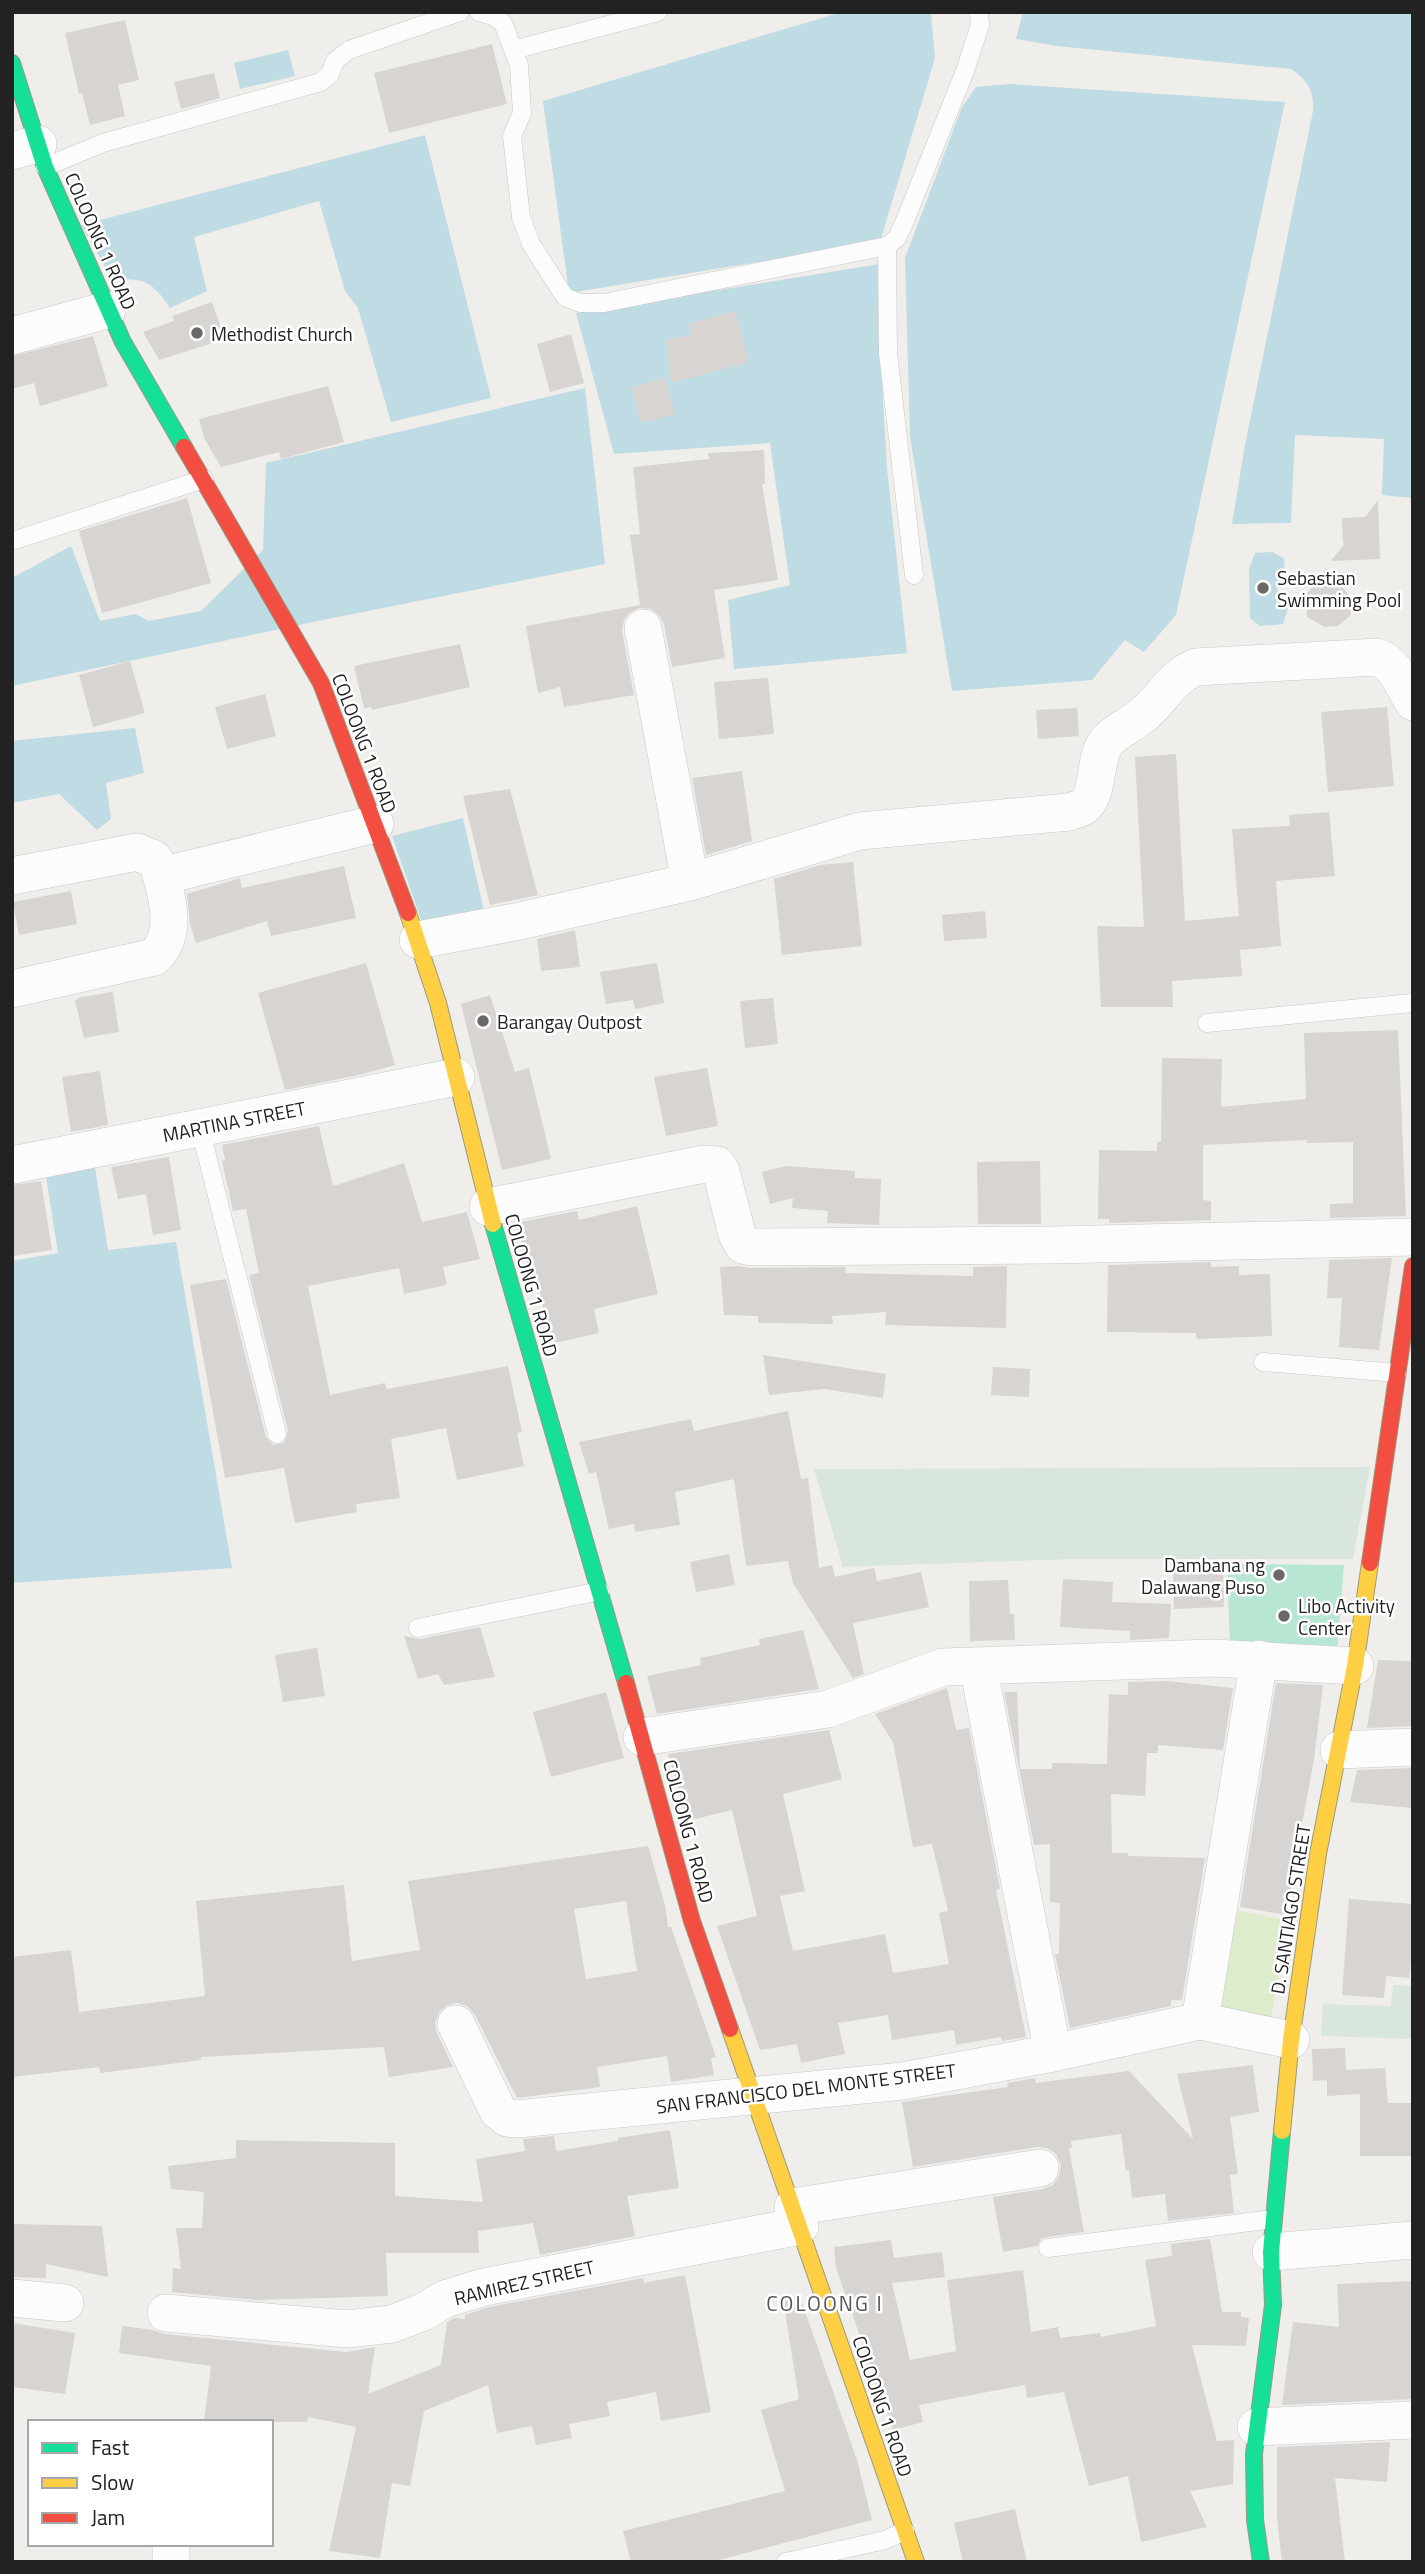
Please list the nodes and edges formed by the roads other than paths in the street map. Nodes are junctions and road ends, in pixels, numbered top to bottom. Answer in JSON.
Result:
{"nodes":[{"id":1,"x":460,"y":12,"type":"edge"},
{"id":2,"x":479,"y":12,"type":"edge"},
{"id":3,"x":658,"y":12,"type":"edge"},
{"id":4,"x":979,"y":12,"type":"edge"},
{"id":5,"x":513,"y":50,"type":"junction"},
{"id":6,"x":12,"y":63,"type":"edge"},
{"id":7,"x":32,"y":154,"type":"edge"},
{"id":8,"x":887,"y":246,"type":"junction"},
{"id":9,"x":107,"y":310,"type":"junction"},
{"id":10,"x":12,"y":336,"type":"edge"},
{"id":11,"x":204,"y":479,"type":"junction"},
{"id":12,"x":12,"y":541,"type":"edge"},
{"id":13,"x":914,"y":575,"type":"dead end"},
{"id":14,"x":643,"y":628,"type":"dead end"},
{"id":15,"x":1413,"y":702,"type":"edge"},
{"id":16,"x":374,"y":824,"type":"junction"},
{"id":17,"x":12,"y":876,"type":"edge"},
{"id":18,"x":162,"y":876,"type":"junction"},
{"id":19,"x":690,"y":882,"type":"junction"},
{"id":20,"x":418,"y":940,"type":"junction"},
{"id":21,"x":12,"y":989,"type":"edge"},
{"id":22,"x":1413,"y":1003,"type":"edge"},
{"id":23,"x":1207,"y":1023,"type":"dead end"},
{"id":24,"x":456,"y":1077,"type":"junction"},
{"id":25,"x":200,"y":1128,"type":"junction"},
{"id":26,"x":13,"y":1164,"type":"edge"},
{"id":27,"x":488,"y":1207,"type":"junction"},
{"id":28,"x":1413,"y":1237,"type":"edge"},
{"id":29,"x":1413,"y":1266,"type":"edge"},
{"id":30,"x":1263,"y":1362,"type":"dead end"},
{"id":31,"x":1397,"y":1373,"type":"junction"},
{"id":32,"x":277,"y":1434,"type":"dead end"},
{"id":33,"x":600,"y":1591,"type":"junction"},
{"id":34,"x":418,"y":1628,"type":"dead end"},
{"id":35,"x":1259,"y":1659,"type":"junction"},
{"id":36,"x":978,"y":1666,"type":"junction"},
{"id":37,"x":1355,"y":1666,"type":"junction"},
{"id":38,"x":642,"y":1737,"type":"junction"},
{"id":39,"x":1413,"y":1747,"type":"edge"},
{"id":40,"x":1339,"y":1750,"type":"junction"},
{"id":41,"x":1200,"y":2021,"type":"junction"},
{"id":42,"x":456,"y":2024,"type":"dead end"},
{"id":43,"x":1290,"y":2040,"type":"junction"},
{"id":44,"x":1053,"y":2053,"type":"junction"},
{"id":45,"x":752,"y":2095,"type":"junction"},
{"id":46,"x":1040,"y":2168,"type":"dead end"},
{"id":47,"x":796,"y":2217,"type":"junction"},
{"id":48,"x":1272,"y":2235,"type":"junction"},
{"id":49,"x":1413,"y":2240,"type":"edge"},
{"id":50,"x":1048,"y":2248,"type":"dead end"},
{"id":51,"x":12,"y":2298,"type":"edge"},
{"id":52,"x":65,"y":2303,"type":"dead end"},
{"id":53,"x":166,"y":2313,"type":"dead end"},
{"id":54,"x":1413,"y":2420,"type":"edge"},
{"id":55,"x":1256,"y":2427,"type":"junction"},
{"id":56,"x":905,"y":2531,"type":"junction"},
{"id":57,"x":786,"y":2562,"type":"edge"},
{"id":58,"x":916,"y":2562,"type":"edge"},
{"id":59,"x":1261,"y":2562,"type":"edge"}],
"edges":[{"from":1,"to":7,"type":"lane"},
{"from":2,"to":5,"type":"lane"},
{"from":3,"to":5,"type":"lane"},
{"from":4,"to":8,"type":"lane"},
{"from":5,"to":8,"type":"lane"},
{"from":6,"to":7,"type":"street","name":"COLOONG 1 ROAD"},
{"from":7,"to":9,"type":"street","name":"COLOONG 1 ROAD"},
{"from":8,"to":13,"type":"lane"},
{"from":9,"to":10,"type":"street"},
{"from":9,"to":11,"type":"street","name":"COLOONG 1 ROAD"},
{"from":11,"to":12,"type":"lane"},
{"from":11,"to":16,"type":"street","name":"COLOONG 1 ROAD"},
{"from":14,"to":19,"type":"street"},
{"from":15,"to":19,"type":"street"},
{"from":16,"to":18,"type":"street"},
{"from":16,"to":20,"type":"street","name":"COLOONG 1 ROAD"},
{"from":17,"to":18,"type":"street"},
{"from":18,"to":21,"type":"street"},
{"from":19,"to":20,"type":"street"},
{"from":20,"to":24,"type":"street","name":"COLOONG 1 ROAD"},
{"from":22,"to":23,"type":"lane"},
{"from":24,"to":25,"type":"street","name":"MARTINA STREET"},
{"from":24,"to":27,"type":"street","name":"COLOONG 1 ROAD"},
{"from":25,"to":26,"type":"street","name":"MARTINA STREET"},
{"from":25,"to":32,"type":"lane"},
{"from":27,"to":28,"type":"street"},
{"from":27,"to":33,"type":"street","name":"COLOONG 1 ROAD"},
{"from":29,"to":31,"type":"street","name":"D. SANTIAGO STREET"},
{"from":30,"to":31,"type":"lane"},
{"from":31,"to":37,"type":"street","name":"D. SANTIAGO STREET"},
{"from":33,"to":34,"type":"lane"},
{"from":33,"to":38,"type":"street","name":"COLOONG 1 ROAD"},
{"from":35,"to":36,"type":"street"},
{"from":35,"to":37,"type":"street"},
{"from":35,"to":41,"type":"street"},
{"from":36,"to":38,"type":"street"},
{"from":36,"to":44,"type":"street"},
{"from":37,"to":40,"type":"street","name":"D. SANTIAGO STREET"},
{"from":38,"to":45,"type":"street","name":"COLOONG 1 ROAD"},
{"from":39,"to":40,"type":"street"},
{"from":40,"to":43,"type":"street","name":"D. SANTIAGO STREET"},
{"from":41,"to":43,"type":"street","name":"SAN FRANCISCO DEL MONTE STREET"},
{"from":41,"to":44,"type":"street","name":"SAN FRANCISCO DEL MONTE STREET"},
{"from":42,"to":45,"type":"street","name":"SAN FRANCISCO DEL MONTE STREET"},
{"from":43,"to":48,"type":"street","name":"D. SANTIAGO STREET"},
{"from":44,"to":45,"type":"street","name":"SAN FRANCISCO DEL MONTE STREET"},
{"from":45,"to":47,"type":"street","name":"COLOONG 1 ROAD"},
{"from":46,"to":47,"type":"street","name":"RAMIREZ STREET"},
{"from":47,"to":53,"type":"street","name":"RAMIREZ STREET"},
{"from":47,"to":56,"type":"street","name":"COLOONG 1 ROAD"},
{"from":48,"to":49,"type":"street"},
{"from":48,"to":50,"type":"lane"},
{"from":48,"to":55,"type":"street","name":"D. SANTIAGO STREET"},
{"from":51,"to":52,"type":"street"},
{"from":54,"to":55,"type":"street"},
{"from":55,"to":59,"type":"street","name":"D. SANTIAGO STREET"},
{"from":56,"to":57,"type":"lane"},
{"from":56,"to":58,"type":"street","name":"COLOONG 1 ROAD"}]}
